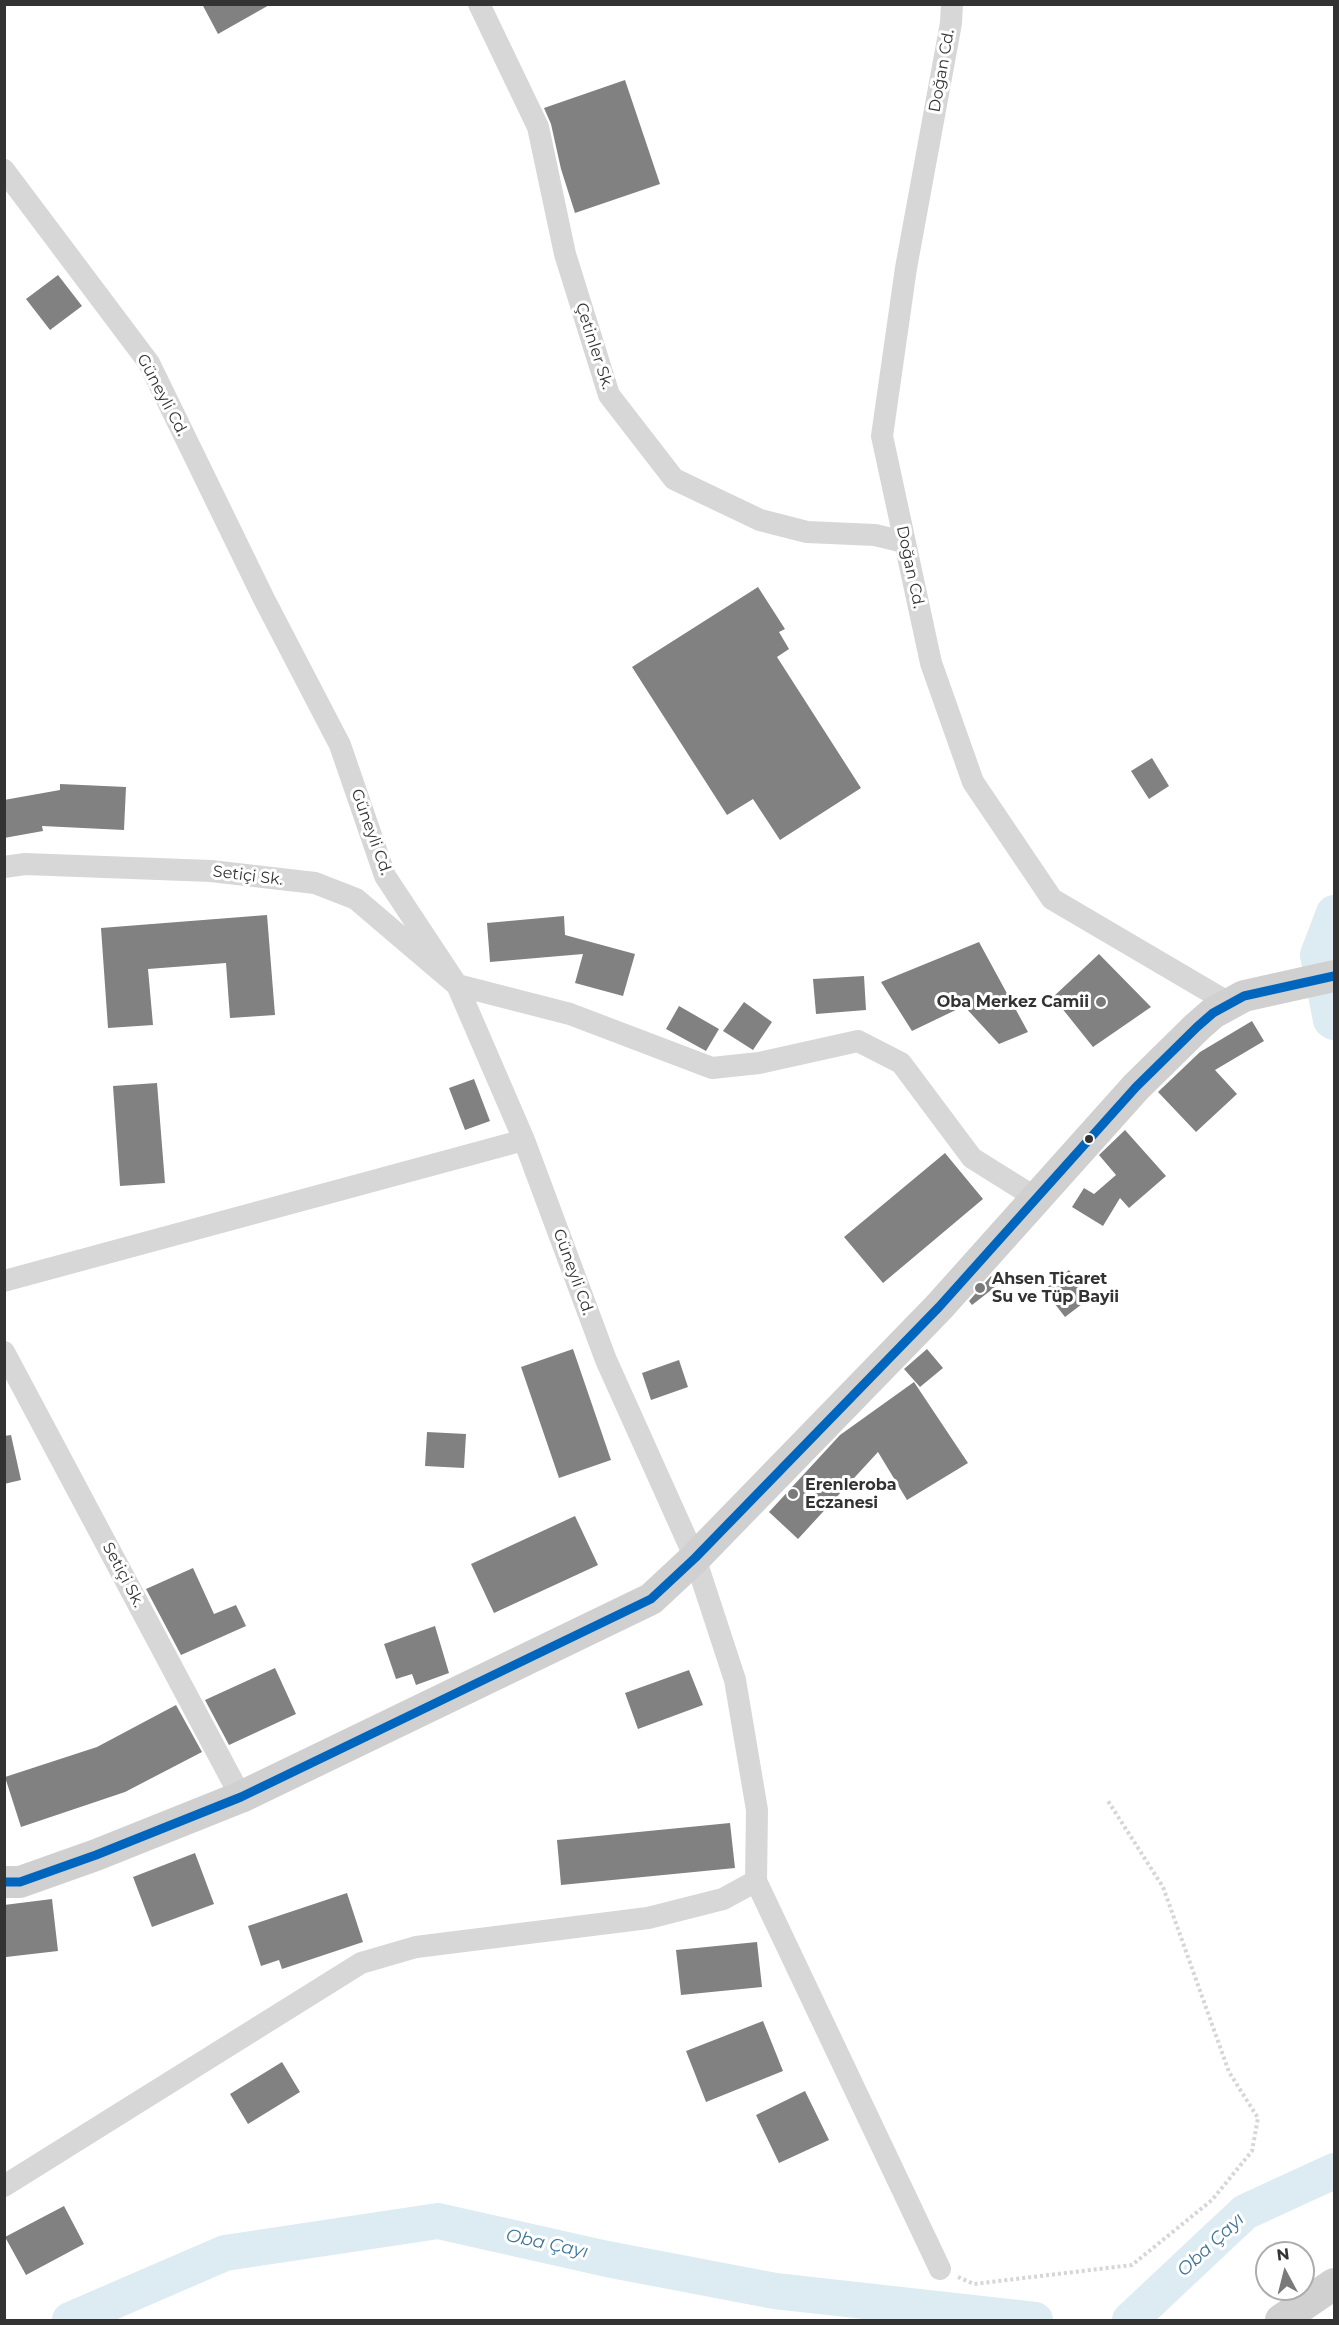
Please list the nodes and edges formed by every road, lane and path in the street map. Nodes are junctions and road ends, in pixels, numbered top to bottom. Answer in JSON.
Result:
{"nodes":[{"id":1,"x":479,"y":4,"type":"edge"},
{"id":2,"x":952,"y":4,"type":"edge"},
{"id":3,"x":4,"y":170,"type":"edge"},
{"id":4,"x":904,"y":542,"type":"junction"},
{"id":5,"x":4,"y":867,"type":"edge"},
{"id":6,"x":385,"y":876,"type":"junction"},
{"id":7,"x":356,"y":899,"type":"junction"},
{"id":8,"x":1335,"y":976,"type":"edge"},
{"id":9,"x":457,"y":985,"type":"junction"},
{"id":10,"x":1229,"y":1003,"type":"junction"},
{"id":11,"x":524,"y":1140,"type":"junction"},
{"id":12,"x":1036,"y":1198,"type":"junction"},
{"id":13,"x":4,"y":1281,"type":"edge"},
{"id":14,"x":4,"y":1352,"type":"edge"},
{"id":15,"x":695,"y":1558,"type":"junction"},
{"id":16,"x":242,"y":1797,"type":"junction"},
{"id":17,"x":1108,"y":1801,"type":"dead end"},
{"id":18,"x":756,"y":1881,"type":"junction"},
{"id":19,"x":4,"y":1882,"type":"edge"},
{"id":20,"x":4,"y":2186,"type":"edge"},
{"id":21,"x":940,"y":2269,"type":"joint"},
{"id":22,"x":1335,"y":2284,"type":"edge"},
{"id":23,"x":1281,"y":2320,"type":"edge"}],
"edges":[{"from":1,"to":4,"type":"street","name":"Çetinler Sk."},
{"from":2,"to":4,"type":"street","name":"Doğan Cd."},
{"from":3,"to":6,"type":"street","name":"Güneyli Cd."},
{"from":4,"to":10,"type":"street","name":"Doğan Cd."},
{"from":5,"to":7,"type":"street","name":"Setiçi Sk."},
{"from":6,"to":7,"type":"street"},
{"from":6,"to":9,"type":"street","name":"Güneyli Cd."},
{"from":7,"to":9,"type":"street","name":"Setiçi Sk."},
{"from":8,"to":10,"type":"street"},
{"from":9,"to":11,"type":"street","name":"Güneyli Cd."},
{"from":9,"to":12,"type":"street"},
{"from":10,"to":12,"type":"street"},
{"from":11,"to":13,"type":"street"},
{"from":11,"to":15,"type":"street","name":"Güneyli Cd."},
{"from":12,"to":15,"type":"street"},
{"from":14,"to":16,"type":"street","name":"Setiçi Sk."},
{"from":15,"to":16,"type":"street"},
{"from":15,"to":18,"type":"street","name":"Güneyli Cd."},
{"from":16,"to":19,"type":"street"},
{"from":17,"to":21,"type":"path"},
{"from":18,"to":20,"type":"street"},
{"from":18,"to":21,"type":"street"},
{"from":22,"to":23,"type":"street"}]}
